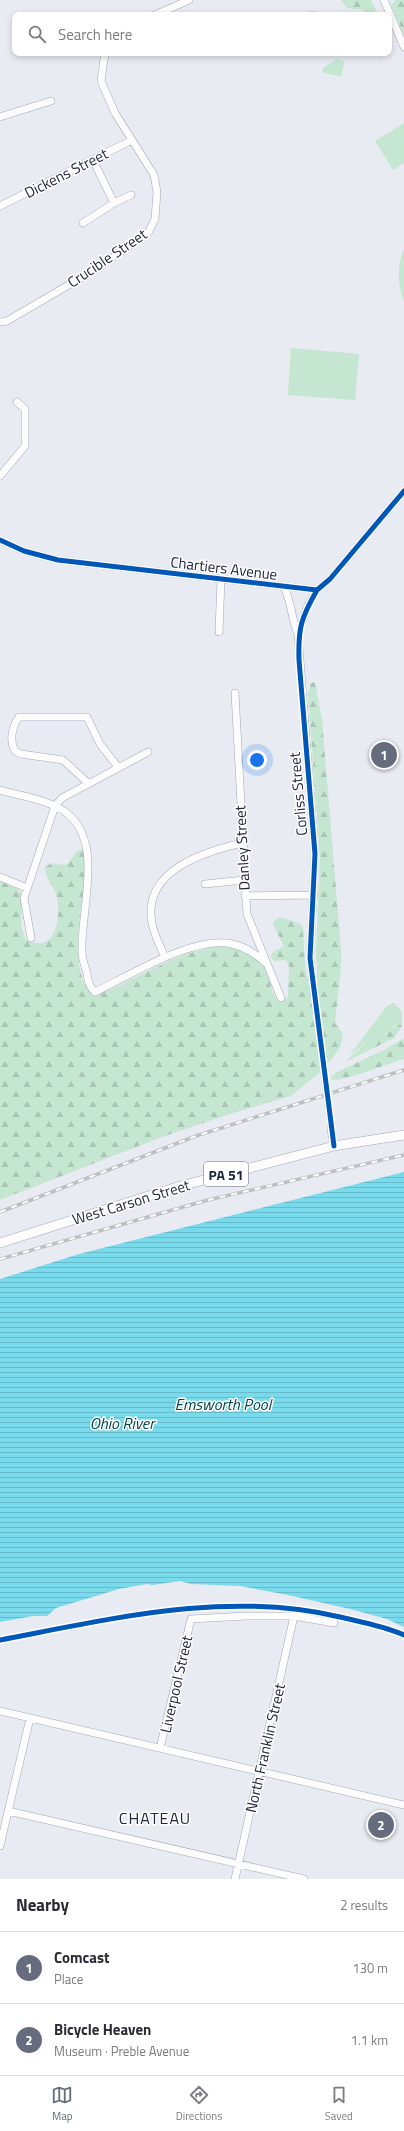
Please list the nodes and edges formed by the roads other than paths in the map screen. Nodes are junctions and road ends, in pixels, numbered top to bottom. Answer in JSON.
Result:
{"nodes":[{"id":1,"x":190,"y":0,"type":"edge"},
{"id":2,"x":384,"y":0,"type":"edge"},
{"id":3,"x":162,"y":12,"type":"edge"},
{"id":4,"x":389,"y":12,"type":"edge"},
{"id":5,"x":392,"y":19,"type":"edge"},
{"id":6,"x":404,"y":47,"type":"edge"},
{"id":7,"x":105,"y":56,"type":"edge"},
{"id":8,"x":51,"y":101,"type":"dead end"},
{"id":9,"x":0,"y":117,"type":"edge"},
{"id":10,"x":132,"y":140,"type":"junction"},
{"id":11,"x":93,"y":160,"type":"junction"},
{"id":12,"x":131,"y":195,"type":"dead end"},
{"id":13,"x":114,"y":203,"type":"junction"},
{"id":14,"x":0,"y":206,"type":"edge"},
{"id":15,"x":83,"y":223,"type":"dead end"},
{"id":16,"x":0,"y":322,"type":"edge"},
{"id":17,"x":16,"y":402,"type":"dead end"},
{"id":18,"x":0,"y":476,"type":"edge"},
{"id":19,"x":404,"y":491,"type":"edge"},
{"id":20,"x":0,"y":540,"type":"edge"},
{"id":21,"x":221,"y":580,"type":"junction"},
{"id":22,"x":284,"y":587,"type":"junction"},
{"id":23,"x":317,"y":590,"type":"junction"},
{"id":24,"x":220,"y":632,"type":"dead end"},
{"id":25,"x":298,"y":634,"type":"junction"},
{"id":26,"x":235,"y":693,"type":"dead end"},
{"id":27,"x":148,"y":752,"type":"dead end"},
{"id":28,"x":118,"y":767,"type":"junction"},
{"id":29,"x":88,"y":783,"type":"junction"},
{"id":30,"x":0,"y":790,"type":"edge"},
{"id":31,"x":55,"y":806,"type":"junction"},
{"id":32,"x":242,"y":843,"type":"junction"},
{"id":33,"x":0,"y":877,"type":"edge"},
{"id":34,"x":244,"y":880,"type":"junction"},
{"id":35,"x":205,"y":884,"type":"dead end"},
{"id":36,"x":27,"y":888,"type":"junction"},
{"id":37,"x":314,"y":895,"type":"junction"},
{"id":38,"x":245,"y":896,"type":"junction"},
{"id":39,"x":31,"y":938,"type":"dead end"},
{"id":40,"x":165,"y":957,"type":"junction"},
{"id":41,"x":266,"y":963,"type":"junction"},
{"id":42,"x":281,"y":998,"type":"dead end"},
{"id":43,"x":315,"y":998,"type":"tunnel mouth"},
{"id":44,"x":331,"y":1130,"type":"tunnel mouth"},
{"id":45,"x":404,"y":1135,"type":"edge"},
{"id":46,"x":334,"y":1146,"type":"junction"},
{"id":47,"x":0,"y":1243,"type":"edge"},
{"id":48,"x":294,"y":1616,"type":"junction"},
{"id":49,"x":334,"y":1622,"type":"dead end"},
{"id":50,"x":0,"y":1711,"type":"edge"},
{"id":51,"x":30,"y":1718,"type":"junction"},
{"id":52,"x":160,"y":1748,"type":"junction"},
{"id":53,"x":259,"y":1772,"type":"junction"},
{"id":54,"x":404,"y":1805,"type":"edge"},
{"id":55,"x":8,"y":1811,"type":"junction"},
{"id":56,"x":0,"y":1846,"type":"edge"},
{"id":57,"x":238,"y":1864,"type":"junction"},
{"id":58,"x":235,"y":1879,"type":"edge"},
{"id":59,"x":304,"y":1879,"type":"edge"}],
"edges":[{"from":1,"to":3,"type":"street"},
{"from":2,"to":4,"type":"street"},
{"from":5,"to":6,"type":"street"},
{"from":7,"to":10,"type":"street","name":"Crucible Street"},
{"from":8,"to":9,"type":"street"},
{"from":10,"to":11,"type":"street","name":"Dickens Street"},
{"from":10,"to":16,"type":"street","name":"Crucible Street"},
{"from":11,"to":13,"type":"street"},
{"from":11,"to":14,"type":"street","name":"Dickens Street"},
{"from":12,"to":13,"type":"street"},
{"from":13,"to":15,"type":"street"},
{"from":17,"to":18,"type":"street"},
{"from":19,"to":23,"type":"street"},
{"from":20,"to":21,"type":"street","name":"Chartiers Avenue"},
{"from":21,"to":22,"type":"street","name":"Chartiers Avenue"},
{"from":21,"to":24,"type":"street"},
{"from":22,"to":23,"type":"street","name":"Chartiers Avenue"},
{"from":22,"to":25,"type":"street"},
{"from":23,"to":25,"type":"street","name":"Corliss Street"},
{"from":25,"to":37,"type":"street","name":"Corliss Street"},
{"from":26,"to":32,"type":"street","name":"Danley Street"},
{"from":27,"to":28,"type":"street"},
{"from":28,"to":29,"type":"street"},
{"from":28,"to":29,"type":"street"},
{"from":29,"to":31,"type":"street"},
{"from":30,"to":31,"type":"street"},
{"from":31,"to":36,"type":"street"},
{"from":31,"to":40,"type":"street"},
{"from":32,"to":34,"type":"street","name":"Danley Street"},
{"from":32,"to":40,"type":"street"},
{"from":33,"to":36,"type":"street"},
{"from":34,"to":35,"type":"street"},
{"from":34,"to":38,"type":"street","name":"Danley Street"},
{"from":36,"to":39,"type":"street"},
{"from":37,"to":38,"type":"street"},
{"from":37,"to":43,"type":"street","name":"Corliss Street"},
{"from":38,"to":41,"type":"street","name":"Danley Street"},
{"from":40,"to":41,"type":"street"},
{"from":41,"to":42,"type":"street","name":"Danley Street"},
{"from":44,"to":46,"type":"street"},
{"from":45,"to":46,"type":"main road","name":"West Carson Street","number":"PA 51"},
{"from":46,"to":47,"type":"main road","name":"West Carson Street","number":"PA 51"},
{"from":48,"to":49,"type":"street"},
{"from":48,"to":52,"type":"street","name":"Liverpool Street"},
{"from":48,"to":53,"type":"street","name":"North Franklin Street"},
{"from":50,"to":51,"type":"street"},
{"from":51,"to":52,"type":"street"},
{"from":51,"to":55,"type":"street"},
{"from":52,"to":53,"type":"street"},
{"from":53,"to":54,"type":"street"},
{"from":53,"to":57,"type":"street","name":"North Franklin Street"},
{"from":55,"to":56,"type":"street"},
{"from":55,"to":57,"type":"street"},
{"from":57,"to":58,"type":"street","name":"North Franklin Street"},
{"from":57,"to":59,"type":"street"}]}
